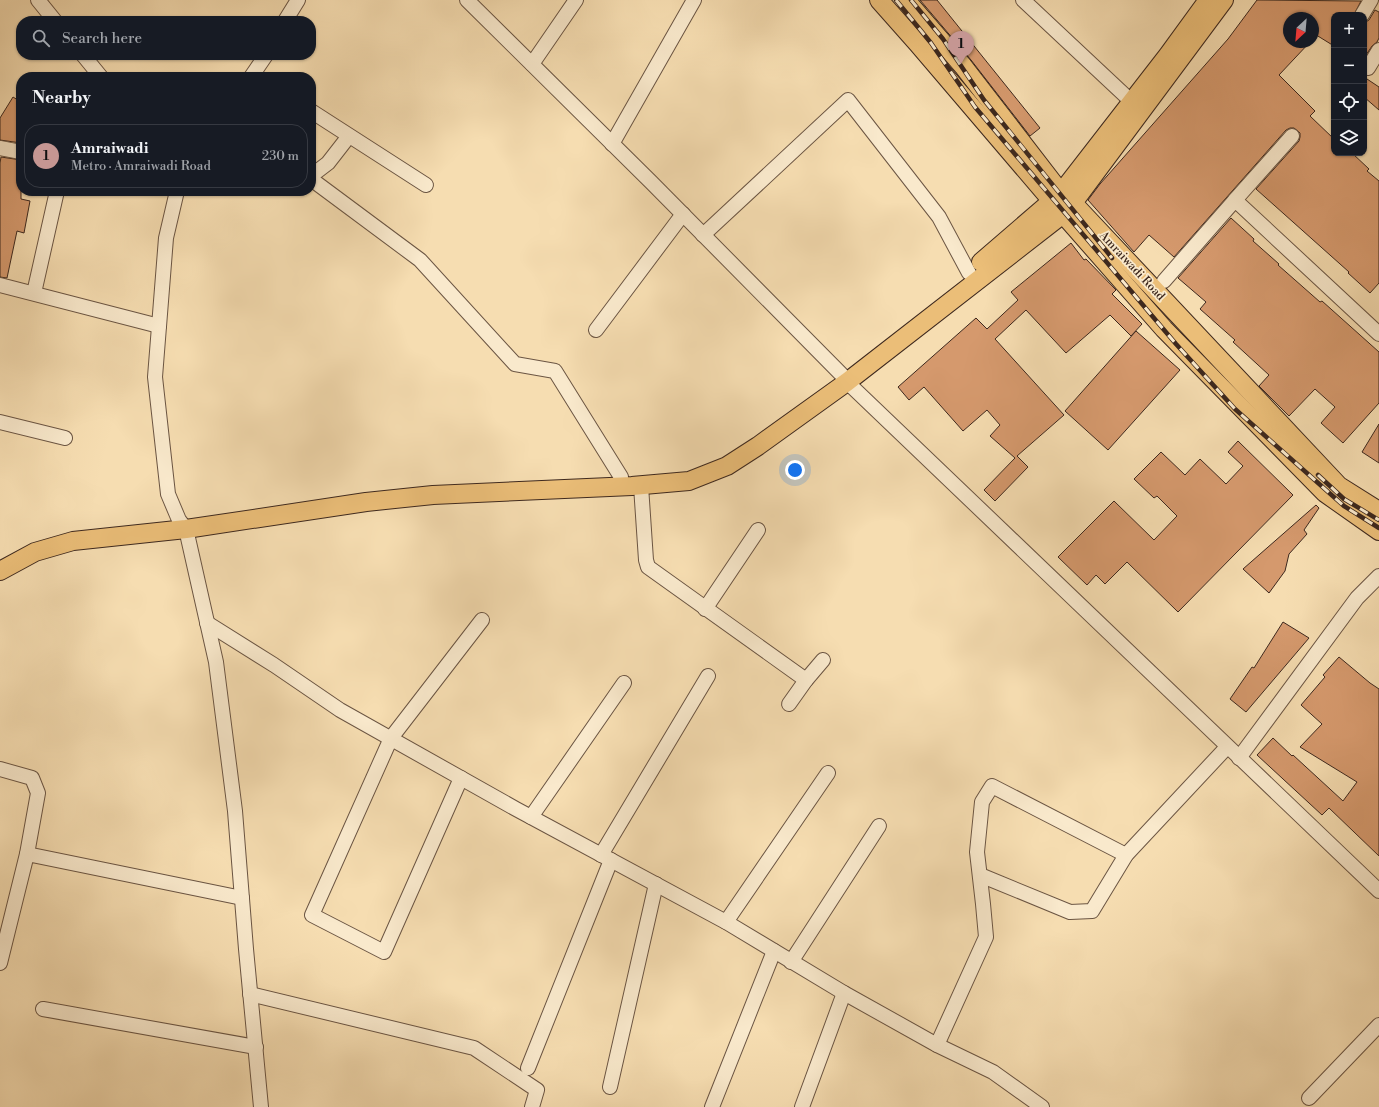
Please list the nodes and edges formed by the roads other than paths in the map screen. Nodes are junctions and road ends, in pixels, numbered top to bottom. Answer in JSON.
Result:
{"nodes":[{"id":1,"x":298,"y":0,"type":"edge"},
{"id":2,"x":467,"y":0,"type":"edge"},
{"id":3,"x":576,"y":0,"type":"edge"},
{"id":4,"x":694,"y":0,"type":"edge"},
{"id":5,"x":879,"y":0,"type":"edge"},
{"id":6,"x":906,"y":0,"type":"edge"},
{"id":7,"x":1023,"y":0,"type":"edge"},
{"id":8,"x":1208,"y":0,"type":"edge"},
{"id":9,"x":1224,"y":0,"type":"edge"},
{"id":10,"x":1371,"y":0,"type":"edge"},
{"id":11,"x":43,"y":2,"type":"edge"},
{"id":12,"x":1364,"y":12,"type":"edge"},
{"id":13,"x":52,"y":16,"type":"edge"},
{"id":14,"x":288,"y":16,"type":"edge"},
{"id":15,"x":1379,"y":50,"type":"edge"},
{"id":16,"x":87,"y":60,"type":"edge"},
{"id":17,"x":263,"y":60,"type":"edge"},
{"id":18,"x":532,"y":64,"type":"junction"},
{"id":19,"x":1368,"y":68,"type":"dead end"},
{"id":20,"x":97,"y":72,"type":"edge"},
{"id":21,"x":256,"y":72,"type":"edge"},
{"id":22,"x":1132,"y":102,"type":"junction"},
{"id":23,"x":316,"y":114,"type":"edge"},
{"id":24,"x":349,"y":136,"type":"junction"},
{"id":25,"x":1292,"y":136,"type":"dead end"},
{"id":26,"x":612,"y":144,"type":"junction"},
{"id":27,"x":0,"y":148,"type":"edge"},
{"id":28,"x":16,"y":151,"type":"edge"},
{"id":29,"x":316,"y":172,"type":"edge"},
{"id":30,"x":316,"y":183,"type":"edge"},
{"id":31,"x":426,"y":185,"type":"dead end"},
{"id":32,"x":56,"y":196,"type":"edge"},
{"id":33,"x":176,"y":196,"type":"edge"},
{"id":34,"x":1235,"y":200,"type":"junction"},
{"id":35,"x":1062,"y":203,"type":"junction"},
{"id":36,"x":683,"y":214,"type":"junction"},
{"id":37,"x":703,"y":235,"type":"junction"},
{"id":38,"x":969,"y":273,"type":"junction"},
{"id":39,"x":1164,"y":281,"type":"dead end"},
{"id":40,"x":0,"y":284,"type":"edge"},
{"id":41,"x":34,"y":293,"type":"junction"},
{"id":42,"x":159,"y":326,"type":"junction"},
{"id":43,"x":596,"y":330,"type":"dead end"},
{"id":44,"x":1379,"y":334,"type":"edge"},
{"id":45,"x":844,"y":378,"type":"junction"},
{"id":46,"x":0,"y":422,"type":"edge"},
{"id":47,"x":65,"y":438,"type":"dead end"},
{"id":48,"x":621,"y":477,"type":"junction"},
{"id":49,"x":641,"y":486,"type":"junction"},
{"id":50,"x":1379,"y":511,"type":"edge"},
{"id":51,"x":183,"y":525,"type":"junction"},
{"id":52,"x":758,"y":530,"type":"dead end"},
{"id":53,"x":1379,"y":531,"type":"edge"},
{"id":54,"x":0,"y":559,"type":"edge"},
{"id":55,"x":0,"y":571,"type":"edge"},
{"id":56,"x":1379,"y":576,"type":"edge"},
{"id":57,"x":705,"y":609,"type":"junction"},
{"id":58,"x":482,"y":620,"type":"dead end"},
{"id":59,"x":207,"y":623,"type":"junction"},
{"id":60,"x":823,"y":660,"type":"dead end"},
{"id":61,"x":708,"y":676,"type":"dead end"},
{"id":62,"x":806,"y":680,"type":"junction"},
{"id":63,"x":624,"y":683,"type":"dead end"},
{"id":64,"x":789,"y":704,"type":"dead end"},
{"id":65,"x":391,"y":738,"type":"junction"},
{"id":66,"x":1227,"y":747,"type":"junction"},
{"id":67,"x":1239,"y":758,"type":"junction"},
{"id":68,"x":0,"y":769,"type":"edge"},
{"id":69,"x":828,"y":773,"type":"dead end"},
{"id":70,"x":461,"y":778,"type":"junction"},
{"id":71,"x":532,"y":817,"type":"junction"},
{"id":72,"x":879,"y":826,"type":"dead end"},
{"id":73,"x":27,"y":854,"type":"junction"},
{"id":74,"x":1126,"y":855,"type":"junction"},
{"id":75,"x":606,"y":857,"type":"junction"},
{"id":76,"x":980,"y":875,"type":"junction"},
{"id":77,"x":656,"y":884,"type":"junction"},
{"id":78,"x":1379,"y":891,"type":"edge"},
{"id":79,"x":242,"y":898,"type":"junction"},
{"id":80,"x":726,"y":922,"type":"junction"},
{"id":81,"x":774,"y":951,"type":"junction"},
{"id":82,"x":791,"y":962,"type":"junction"},
{"id":83,"x":0,"y":963,"type":"edge"},
{"id":84,"x":844,"y":993,"type":"junction"},
{"id":85,"x":250,"y":994,"type":"junction"},
{"id":86,"x":43,"y":1009,"type":"dead end"},
{"id":87,"x":1379,"y":1026,"type":"edge"},
{"id":88,"x":937,"y":1045,"type":"junction"},
{"id":89,"x":256,"y":1046,"type":"junction"},
{"id":90,"x":528,"y":1068,"type":"dead end"},
{"id":91,"x":610,"y":1087,"type":"dead end"},
{"id":92,"x":1309,"y":1098,"type":"dead end"},
{"id":93,"x":261,"y":1107,"type":"edge"},
{"id":94,"x":532,"y":1107,"type":"edge"},
{"id":95,"x":712,"y":1107,"type":"edge"},
{"id":96,"x":802,"y":1107,"type":"edge"},
{"id":97,"x":1042,"y":1107,"type":"edge"}],
"edges":[{"from":1,"to":14,"type":"street"},
{"from":2,"to":18,"type":"street"},
{"from":3,"to":18,"type":"street"},
{"from":4,"to":26,"type":"street"},
{"from":5,"to":35,"type":"main road"},
{"from":6,"to":35,"type":"main road","name":"Amraiwadi Road"},
{"from":7,"to":22,"type":"street"},
{"from":8,"to":22,"type":"main road"},
{"from":9,"to":35,"type":"main road"},
{"from":10,"to":12,"type":"street"},
{"from":11,"to":13,"type":"street"},
{"from":15,"to":19,"type":"street"},
{"from":16,"to":20,"type":"street"},
{"from":17,"to":21,"type":"street"},
{"from":18,"to":26,"type":"street"},
{"from":22,"to":35,"type":"main road"},
{"from":23,"to":24,"type":"street"},
{"from":24,"to":29,"type":"street"},
{"from":24,"to":31,"type":"street"},
{"from":25,"to":34,"type":"street"},
{"from":26,"to":36,"type":"street"},
{"from":27,"to":28,"type":"street"},
{"from":30,"to":48,"type":"street"},
{"from":32,"to":41,"type":"street"},
{"from":33,"to":42,"type":"street"},
{"from":34,"to":39,"type":"street"},
{"from":34,"to":44,"type":"street"},
{"from":35,"to":38,"type":"main road"},
{"from":35,"to":45,"type":"main road"},
{"from":35,"to":50,"type":"main road","name":"Amraiwadi Road"},
{"from":35,"to":53,"type":"main road"},
{"from":36,"to":37,"type":"street"},
{"from":36,"to":43,"type":"street"},
{"from":37,"to":38,"type":"street"},
{"from":37,"to":45,"type":"street"},
{"from":38,"to":45,"type":"main road"},
{"from":40,"to":41,"type":"street"},
{"from":41,"to":42,"type":"street"},
{"from":42,"to":51,"type":"street"},
{"from":45,"to":48,"type":"main road"},
{"from":45,"to":49,"type":"main road"},
{"from":45,"to":66,"type":"street"},
{"from":46,"to":47,"type":"street"},
{"from":48,"to":51,"type":"main road"},
{"from":49,"to":51,"type":"main road"},
{"from":49,"to":57,"type":"street"},
{"from":51,"to":54,"type":"main road"},
{"from":51,"to":55,"type":"main road"},
{"from":51,"to":59,"type":"street"},
{"from":52,"to":57,"type":"street"},
{"from":56,"to":67,"type":"street"},
{"from":57,"to":62,"type":"street"},
{"from":58,"to":65,"type":"street"},
{"from":59,"to":65,"type":"street"},
{"from":59,"to":79,"type":"street"},
{"from":60,"to":62,"type":"street"},
{"from":61,"to":75,"type":"street"},
{"from":62,"to":64,"type":"street"},
{"from":63,"to":71,"type":"street"},
{"from":65,"to":70,"type":"street"},
{"from":65,"to":70,"type":"street"},
{"from":66,"to":67,"type":"street"},
{"from":66,"to":74,"type":"street"},
{"from":67,"to":78,"type":"street"},
{"from":68,"to":73,"type":"street"},
{"from":69,"to":80,"type":"street"},
{"from":70,"to":71,"type":"street"},
{"from":71,"to":75,"type":"street"},
{"from":72,"to":82,"type":"street"},
{"from":73,"to":79,"type":"street"},
{"from":73,"to":83,"type":"street"},
{"from":74,"to":76,"type":"street"},
{"from":74,"to":76,"type":"street"},
{"from":75,"to":77,"type":"street"},
{"from":75,"to":90,"type":"street"},
{"from":76,"to":88,"type":"street"},
{"from":77,"to":80,"type":"street"},
{"from":77,"to":91,"type":"street"},
{"from":79,"to":85,"type":"street"},
{"from":80,"to":81,"type":"street"},
{"from":81,"to":82,"type":"street"},
{"from":81,"to":95,"type":"street"},
{"from":82,"to":84,"type":"street"},
{"from":84,"to":88,"type":"street"},
{"from":84,"to":96,"type":"street"},
{"from":85,"to":89,"type":"street"},
{"from":85,"to":94,"type":"street"},
{"from":86,"to":89,"type":"street"},
{"from":87,"to":92,"type":"street"},
{"from":88,"to":97,"type":"street"},
{"from":89,"to":93,"type":"street"}]}
